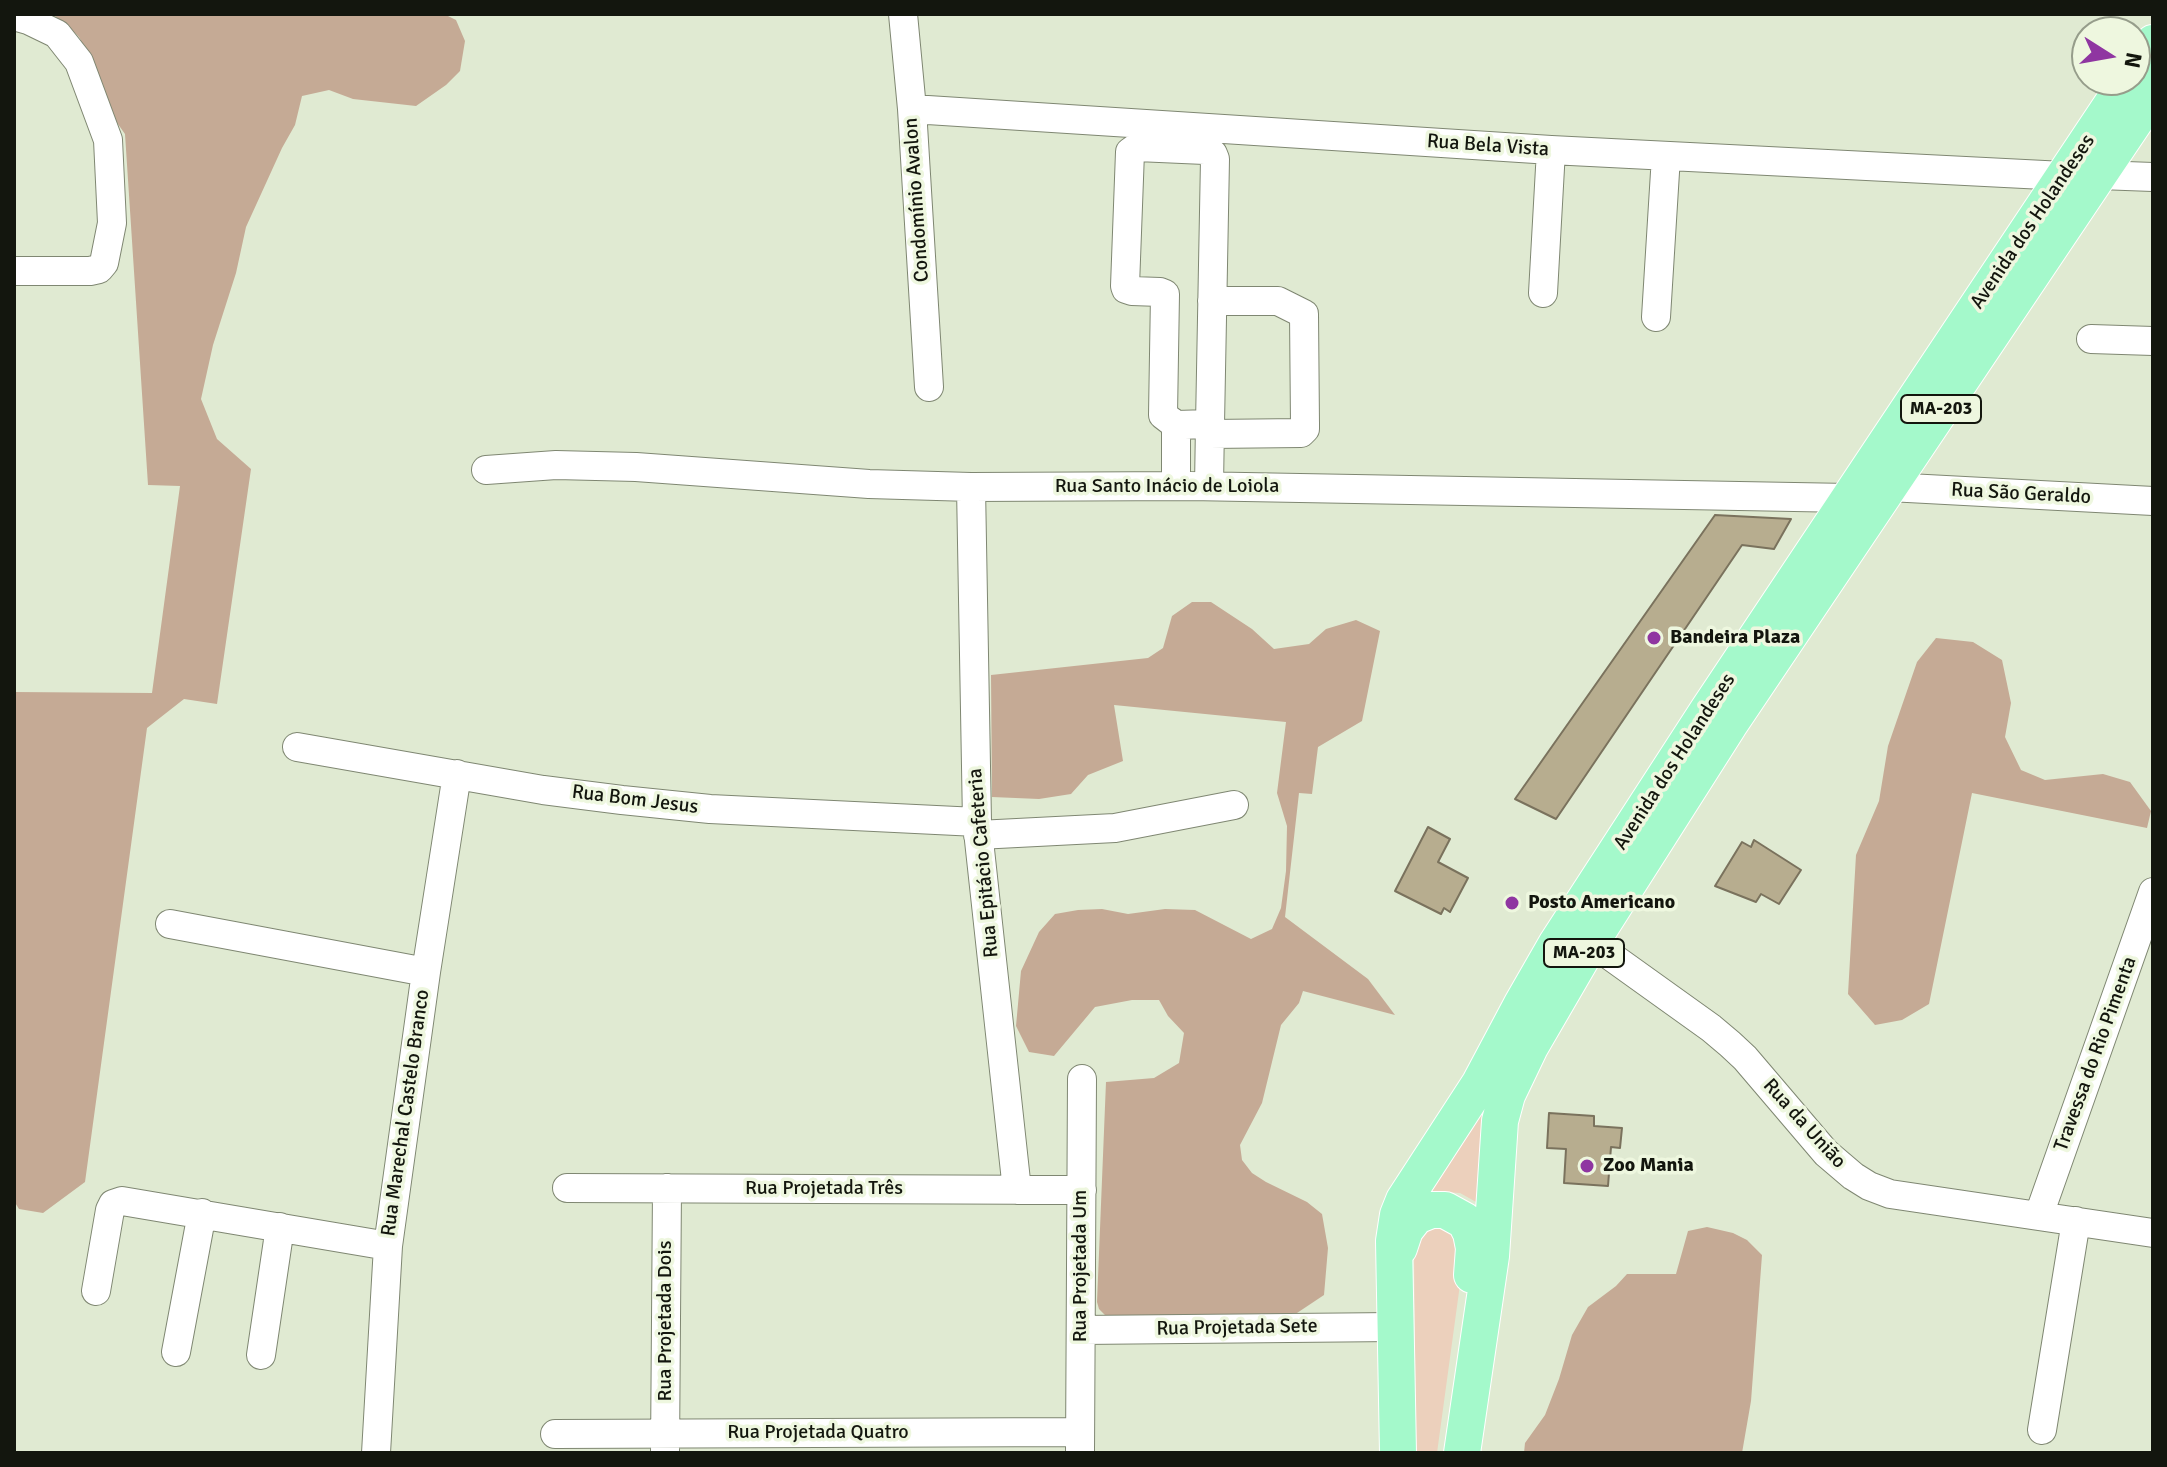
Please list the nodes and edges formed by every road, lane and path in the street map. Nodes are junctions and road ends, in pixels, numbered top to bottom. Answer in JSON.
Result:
{"nodes":[{"id":1,"x":903,"y":14,"type":"edge"},
{"id":2,"x":14,"y":16,"type":"edge"},
{"id":3,"x":55,"y":24,"type":"edge"},
{"id":4,"x":2153,"y":94,"type":"edge"},
{"id":5,"x":2120,"y":96,"type":"edge"},
{"id":6,"x":912,"y":109,"type":"junction"},
{"id":7,"x":1551,"y":150,"type":"junction"},
{"id":8,"x":1666,"y":156,"type":"junction"},
{"id":9,"x":2081,"y":175,"type":"junction"},
{"id":10,"x":2153,"y":177,"type":"edge"},
{"id":11,"x":14,"y":271,"type":"edge"},
{"id":12,"x":1543,"y":293,"type":"dead end"},
{"id":13,"x":1212,"y":301,"type":"junction"},
{"id":14,"x":1656,"y":317,"type":"dead end"},
{"id":15,"x":2091,"y":339,"type":"dead end"},
{"id":16,"x":2153,"y":341,"type":"edge"},
{"id":17,"x":929,"y":387,"type":"dead end"},
{"id":18,"x":1176,"y":425,"type":"junction"},
{"id":19,"x":1210,"y":429,"type":"junction"},
{"id":20,"x":486,"y":470,"type":"dead end"},
{"id":21,"x":1176,"y":486,"type":"junction"},
{"id":22,"x":1209,"y":486,"type":"junction"},
{"id":23,"x":971,"y":487,"type":"junction"},
{"id":24,"x":1889,"y":487,"type":"junction"},
{"id":25,"x":2153,"y":497,"type":"edge"},
{"id":26,"x":1849,"y":498,"type":"junction"},
{"id":27,"x":297,"y":747,"type":"dead end"},
{"id":28,"x":457,"y":774,"type":"junction"},
{"id":29,"x":1234,"y":805,"type":"dead end"},
{"id":30,"x":978,"y":828,"type":"junction"},
{"id":31,"x":2153,"y":892,"type":"edge"},
{"id":32,"x":170,"y":924,"type":"dead end"},
{"id":33,"x":1591,"y":942,"type":"junction"},
{"id":34,"x":426,"y":972,"type":"junction"},
{"id":35,"x":1082,"y":1079,"type":"dead end"},
{"id":36,"x":567,"y":1188,"type":"dead end"},
{"id":37,"x":667,"y":1188,"type":"junction"},
{"id":38,"x":1017,"y":1190,"type":"junction"},
{"id":39,"x":1082,"y":1190,"type":"junction"},
{"id":40,"x":202,"y":1213,"type":"junction"},
{"id":41,"x":2039,"y":1215,"type":"junction"},
{"id":42,"x":2076,"y":1221,"type":"junction"},
{"id":43,"x":280,"y":1227,"type":"junction"},
{"id":44,"x":2153,"y":1233,"type":"edge"},
{"id":45,"x":388,"y":1246,"type":"junction"},
{"id":46,"x":1394,"y":1281,"type":"junction"},
{"id":47,"x":96,"y":1291,"type":"dead end"},
{"id":48,"x":1394,"y":1327,"type":"junction"},
{"id":49,"x":1081,"y":1330,"type":"junction"},
{"id":50,"x":176,"y":1352,"type":"dead end"},
{"id":51,"x":261,"y":1355,"type":"dead end"},
{"id":52,"x":2042,"y":1430,"type":"dead end"},
{"id":53,"x":555,"y":1434,"type":"dead end"},
{"id":54,"x":1080,"y":1442,"type":"edge"},
{"id":55,"x":665,"y":1443,"type":"edge"},
{"id":56,"x":376,"y":1453,"type":"edge"},
{"id":57,"x":1398,"y":1453,"type":"edge"},
{"id":58,"x":1455,"y":1453,"type":"edge"},
{"id":59,"x":1462,"y":1453,"type":"edge"}],
"edges":[{"from":1,"to":6,"type":"street","name":"Condomínio Avalon"},
{"from":2,"to":3,"type":"street"},
{"from":3,"to":11,"type":"street"},
{"from":4,"to":9,"type":"main road","name":"Avenida dos Holandeses","number":"MA-203"},
{"from":5,"to":9,"type":"main road","name":"Avenida dos Holandeses","number":"MA-203"},
{"from":6,"to":7,"type":"street","name":"Rua Bela Vista"},
{"from":6,"to":17,"type":"street","name":"Condomínio Avalon"},
{"from":7,"to":8,"type":"street","name":"Rua Bela Vista"},
{"from":7,"to":12,"type":"street"},
{"from":8,"to":9,"type":"street","name":"Rua Bela Vista"},
{"from":8,"to":14,"type":"street"},
{"from":9,"to":10,"type":"street","name":"Rua Bela Vista"},
{"from":9,"to":24,"type":"main road","name":"Avenida dos Holandeses","number":"MA-203"},
{"from":9,"to":26,"type":"main road","name":"Avenida dos Holandeses","number":"MA-203"},
{"from":13,"to":18,"type":"street"},
{"from":13,"to":19,"type":"street"},
{"from":13,"to":19,"type":"street"},
{"from":15,"to":16,"type":"street"},
{"from":18,"to":19,"type":"street"},
{"from":18,"to":21,"type":"street"},
{"from":19,"to":22,"type":"street"},
{"from":20,"to":23,"type":"street","name":"Rua Santo Inácio de Loiola"},
{"from":21,"to":22,"type":"street","name":"Rua Santo Inácio de Loiola"},
{"from":21,"to":23,"type":"street","name":"Rua Santo Inácio de Loiola"},
{"from":22,"to":26,"type":"street","name":"Rua Santo Inácio de Loiola"},
{"from":23,"to":30,"type":"street","name":"Rua Epitácio Cafeteria"},
{"from":24,"to":25,"type":"street","name":"Rua São Geraldo"},
{"from":24,"to":33,"type":"main road","name":"Avenida dos Holandeses","number":"MA-203"},
{"from":26,"to":46,"type":"main road","name":"Avenida dos Holandeses","number":"MA-203"},
{"from":27,"to":28,"type":"street","name":"Rua Bom Jesus"},
{"from":28,"to":30,"type":"street","name":"Rua Bom Jesus"},
{"from":28,"to":34,"type":"street","name":"Rua Marechal Castelo Branco"},
{"from":29,"to":30,"type":"street","name":"Rua Bom Jesus"},
{"from":30,"to":38,"type":"street","name":"Rua Epitácio Cafeteria"},
{"from":31,"to":41,"type":"street","name":"Travessa do Rio Pimenta"},
{"from":32,"to":34,"type":"street"},
{"from":33,"to":41,"type":"street","name":"Rua da União"},
{"from":33,"to":59,"type":"main road","name":"Avenida dos Holandeses","number":"MA-203"},
{"from":34,"to":45,"type":"street","name":"Rua Marechal Castelo Branco"},
{"from":35,"to":39,"type":"street","name":"Rua Projetada Um"},
{"from":36,"to":37,"type":"street","name":"Rua Projetada Três"},
{"from":37,"to":38,"type":"street","name":"Rua Projetada Três"},
{"from":37,"to":55,"type":"street","name":"Rua Projetada Dois"},
{"from":38,"to":39,"type":"street","name":"Rua Projetada Três"},
{"from":39,"to":49,"type":"street","name":"Rua Projetada Um"},
{"from":40,"to":43,"type":"street"},
{"from":40,"to":47,"type":"street"},
{"from":40,"to":50,"type":"street"},
{"from":41,"to":42,"type":"street","name":"Rua da União"},
{"from":42,"to":44,"type":"street","name":"Rua da União"},
{"from":42,"to":52,"type":"street"},
{"from":43,"to":45,"type":"street"},
{"from":43,"to":51,"type":"street"},
{"from":45,"to":56,"type":"street","name":"Rua Marechal Castelo Branco"},
{"from":46,"to":48,"type":"main road","name":"Avenida dos Holandeses","number":"MA-203"},
{"from":46,"to":58,"type":"main road"},
{"from":48,"to":49,"type":"street","name":"Rua Projetada Sete"},
{"from":48,"to":57,"type":"main road","name":"Avenida dos Holandeses","number":"MA-203"},
{"from":49,"to":54,"type":"street","name":"Rua Projetada Um"},
{"from":53,"to":55,"type":"street","name":"Rua Projetada Quatro"},
{"from":54,"to":55,"type":"street","name":"Rua Projetada Quatro"}]}
